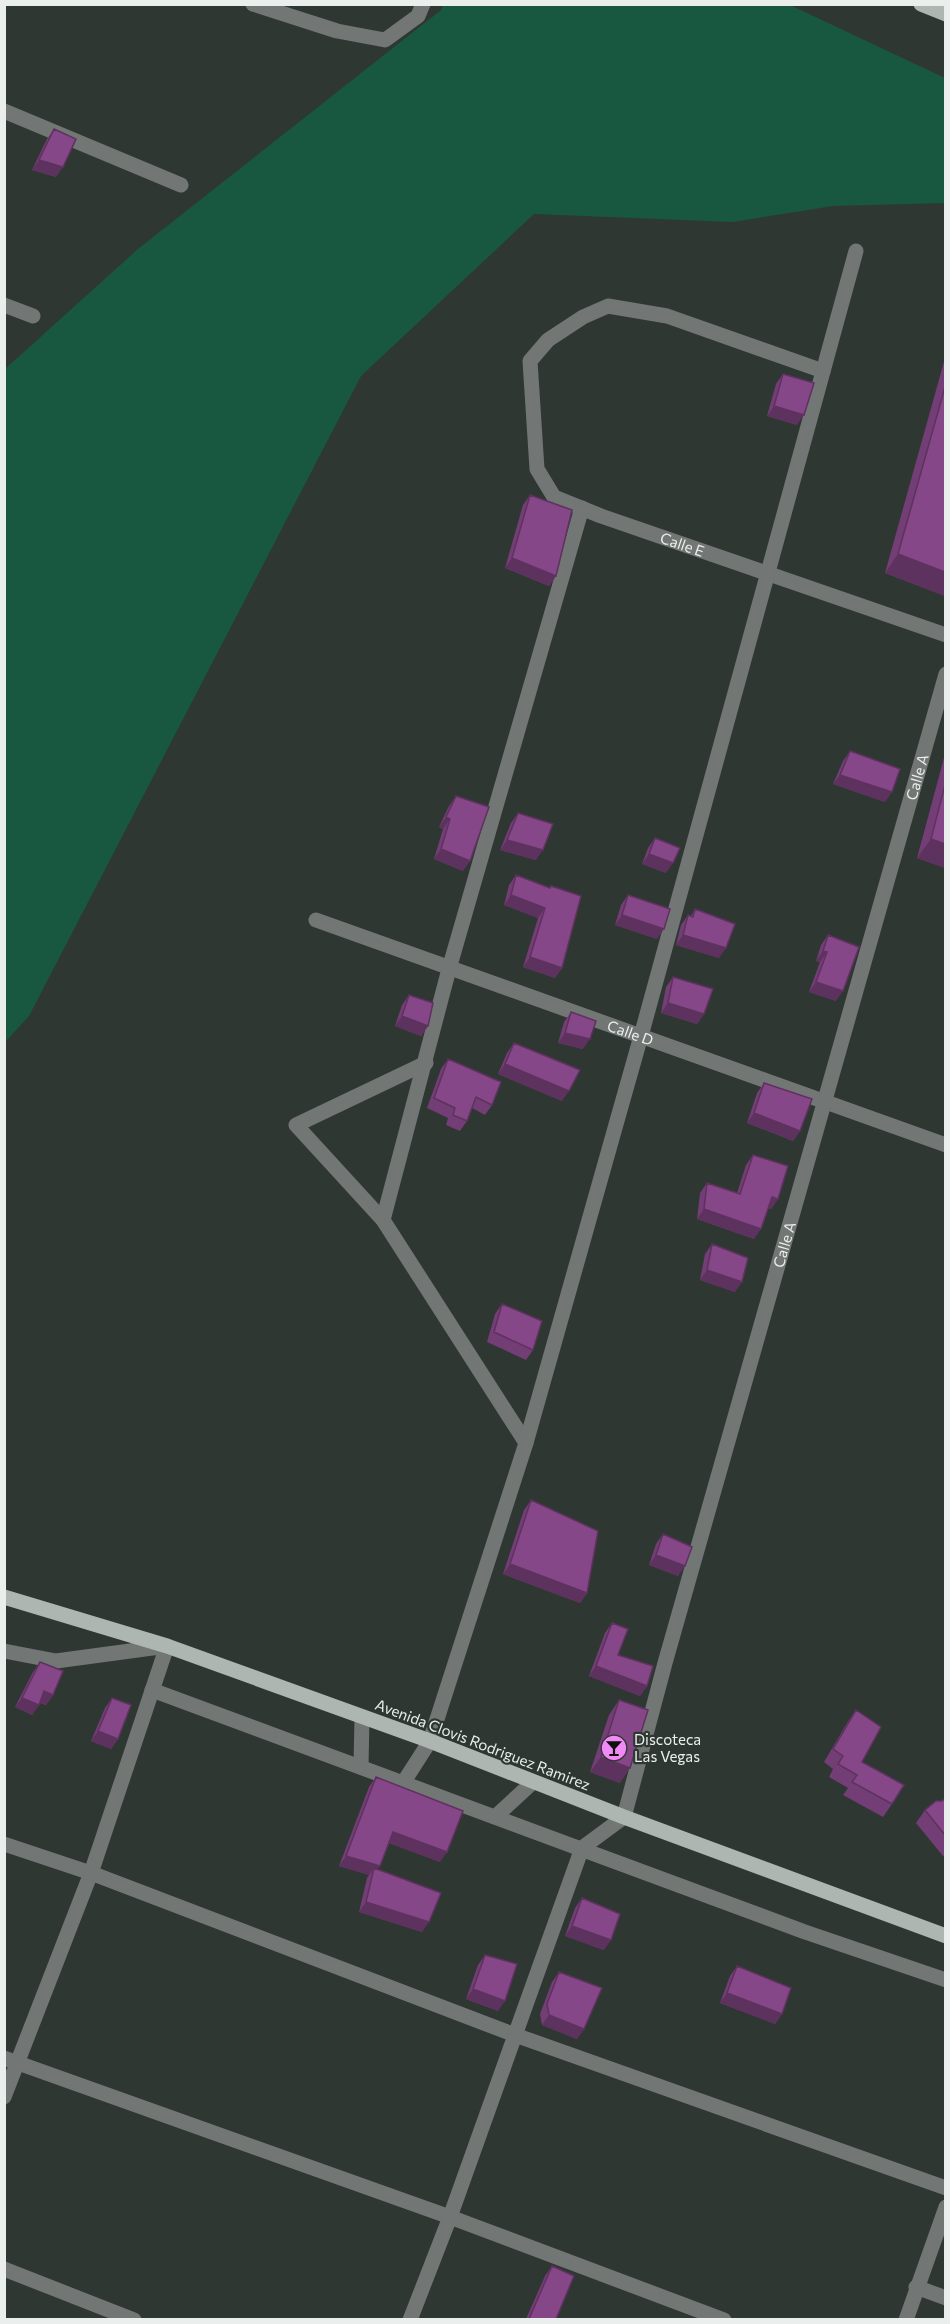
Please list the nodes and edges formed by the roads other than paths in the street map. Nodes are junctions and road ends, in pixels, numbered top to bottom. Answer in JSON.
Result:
{"nodes":[{"id":1,"x":253,"y":4,"type":"edge"},
{"id":2,"x":423,"y":4,"type":"edge"},
{"id":3,"x":921,"y":4,"type":"edge"},
{"id":4,"x":945,"y":14,"type":"edge"},
{"id":5,"x":4,"y":111,"type":"edge"},
{"id":6,"x":181,"y":185,"type":"dead end"},
{"id":7,"x":856,"y":251,"type":"dead end"},
{"id":8,"x":4,"y":305,"type":"edge"},
{"id":9,"x":33,"y":316,"type":"dead end"},
{"id":10,"x":823,"y":371,"type":"junction"},
{"id":11,"x":582,"y":508,"type":"junction"},
{"id":12,"x":767,"y":574,"type":"junction"},
{"id":13,"x":945,"y":635,"type":"edge"},
{"id":14,"x":945,"y":674,"type":"edge"},
{"id":15,"x":316,"y":920,"type":"dead end"},
{"id":16,"x":449,"y":969,"type":"junction"},
{"id":17,"x":641,"y":1036,"type":"junction"},
{"id":18,"x":426,"y":1063,"type":"junction"},
{"id":19,"x":826,"y":1102,"type":"junction"},
{"id":20,"x":945,"y":1145,"type":"edge"},
{"id":21,"x":383,"y":1220,"type":"junction"},
{"id":22,"x":526,"y":1443,"type":"junction"},
{"id":23,"x":4,"y":1597,"type":"edge"},
{"id":24,"x":167,"y":1646,"type":"junction"},
{"id":25,"x":4,"y":1651,"type":"edge"},
{"id":26,"x":152,"y":1690,"type":"junction"},
{"id":27,"x":362,"y":1717,"type":"junction"},
{"id":28,"x":429,"y":1741,"type":"junction"},
{"id":29,"x":360,"y":1767,"type":"junction"},
{"id":30,"x":533,"y":1782,"type":"junction"},
{"id":31,"x":403,"y":1783,"type":"junction"},
{"id":32,"x":495,"y":1817,"type":"junction"},
{"id":33,"x":624,"y":1817,"type":"junction"},
{"id":34,"x":4,"y":1844,"type":"edge"},
{"id":35,"x":582,"y":1848,"type":"junction"},
{"id":36,"x":91,"y":1873,"type":"junction"},
{"id":37,"x":945,"y":1936,"type":"edge"},
{"id":38,"x":945,"y":1980,"type":"edge"},
{"id":39,"x":515,"y":2035,"type":"junction"},
{"id":40,"x":11,"y":2060,"type":"edge"},
{"id":41,"x":4,"y":2097,"type":"edge"},
{"id":42,"x":945,"y":2188,"type":"edge"},
{"id":43,"x":945,"y":2207,"type":"edge"},
{"id":44,"x":450,"y":2217,"type":"junction"},
{"id":45,"x":4,"y":2270,"type":"edge"},
{"id":46,"x":916,"y":2287,"type":"junction"},
{"id":47,"x":945,"y":2298,"type":"edge"},
{"id":48,"x":134,"y":2319,"type":"edge"},
{"id":49,"x":410,"y":2319,"type":"edge"},
{"id":50,"x":724,"y":2319,"type":"edge"},
{"id":51,"x":906,"y":2319,"type":"edge"}],
"edges":[{"from":1,"to":2,"type":"street"},
{"from":3,"to":4,"type":"main road"},
{"from":5,"to":6,"type":"street"},
{"from":7,"to":10,"type":"street"},
{"from":8,"to":9,"type":"street"},
{"from":10,"to":11,"type":"street","name":"Calle E"},
{"from":10,"to":12,"type":"street"},
{"from":11,"to":12,"type":"street","name":"Calle E"},
{"from":11,"to":16,"type":"street"},
{"from":12,"to":13,"type":"street","name":"Calle E"},
{"from":12,"to":17,"type":"street"},
{"from":14,"to":19,"type":"street","name":"Calle A"},
{"from":15,"to":16,"type":"street","name":"Calle D"},
{"from":16,"to":17,"type":"street","name":"Calle D"},
{"from":16,"to":18,"type":"street"},
{"from":17,"to":19,"type":"street","name":"Calle D"},
{"from":17,"to":22,"type":"street"},
{"from":18,"to":21,"type":"street"},
{"from":18,"to":21,"type":"street"},
{"from":19,"to":20,"type":"street","name":"Calle D"},
{"from":19,"to":33,"type":"street","name":"Calle A"},
{"from":21,"to":22,"type":"street"},
{"from":22,"to":28,"type":"street"},
{"from":23,"to":24,"type":"main road","name":"Avenida Clovis Rodriguez Ramirez"},
{"from":24,"to":25,"type":"street"},
{"from":24,"to":26,"type":"street"},
{"from":24,"to":27,"type":"main road","name":"Avenida Clovis Rodriguez Ramirez"},
{"from":26,"to":29,"type":"street"},
{"from":26,"to":36,"type":"street"},
{"from":27,"to":28,"type":"main road","name":"Avenida Clovis Rodriguez Ramirez"},
{"from":27,"to":29,"type":"street"},
{"from":28,"to":30,"type":"main road","name":"Avenida Clovis Rodriguez Ramirez"},
{"from":28,"to":31,"type":"street"},
{"from":29,"to":31,"type":"street"},
{"from":30,"to":32,"type":"street"},
{"from":30,"to":33,"type":"main road","name":"Avenida Clovis Rodriguez Ramirez"},
{"from":31,"to":32,"type":"street"},
{"from":32,"to":35,"type":"street"},
{"from":33,"to":35,"type":"street"},
{"from":33,"to":37,"type":"main road","name":"Avenida Clovis Rodriguez Ramirez"},
{"from":34,"to":36,"type":"street"},
{"from":35,"to":38,"type":"street"},
{"from":35,"to":39,"type":"street"},
{"from":36,"to":39,"type":"street"},
{"from":36,"to":40,"type":"street"},
{"from":39,"to":42,"type":"street"},
{"from":39,"to":44,"type":"street"},
{"from":40,"to":41,"type":"street"},
{"from":40,"to":44,"type":"street"},
{"from":43,"to":46,"type":"street"},
{"from":44,"to":49,"type":"street"},
{"from":44,"to":50,"type":"street"},
{"from":45,"to":48,"type":"street"},
{"from":46,"to":47,"type":"street"},
{"from":46,"to":51,"type":"street"}]}
